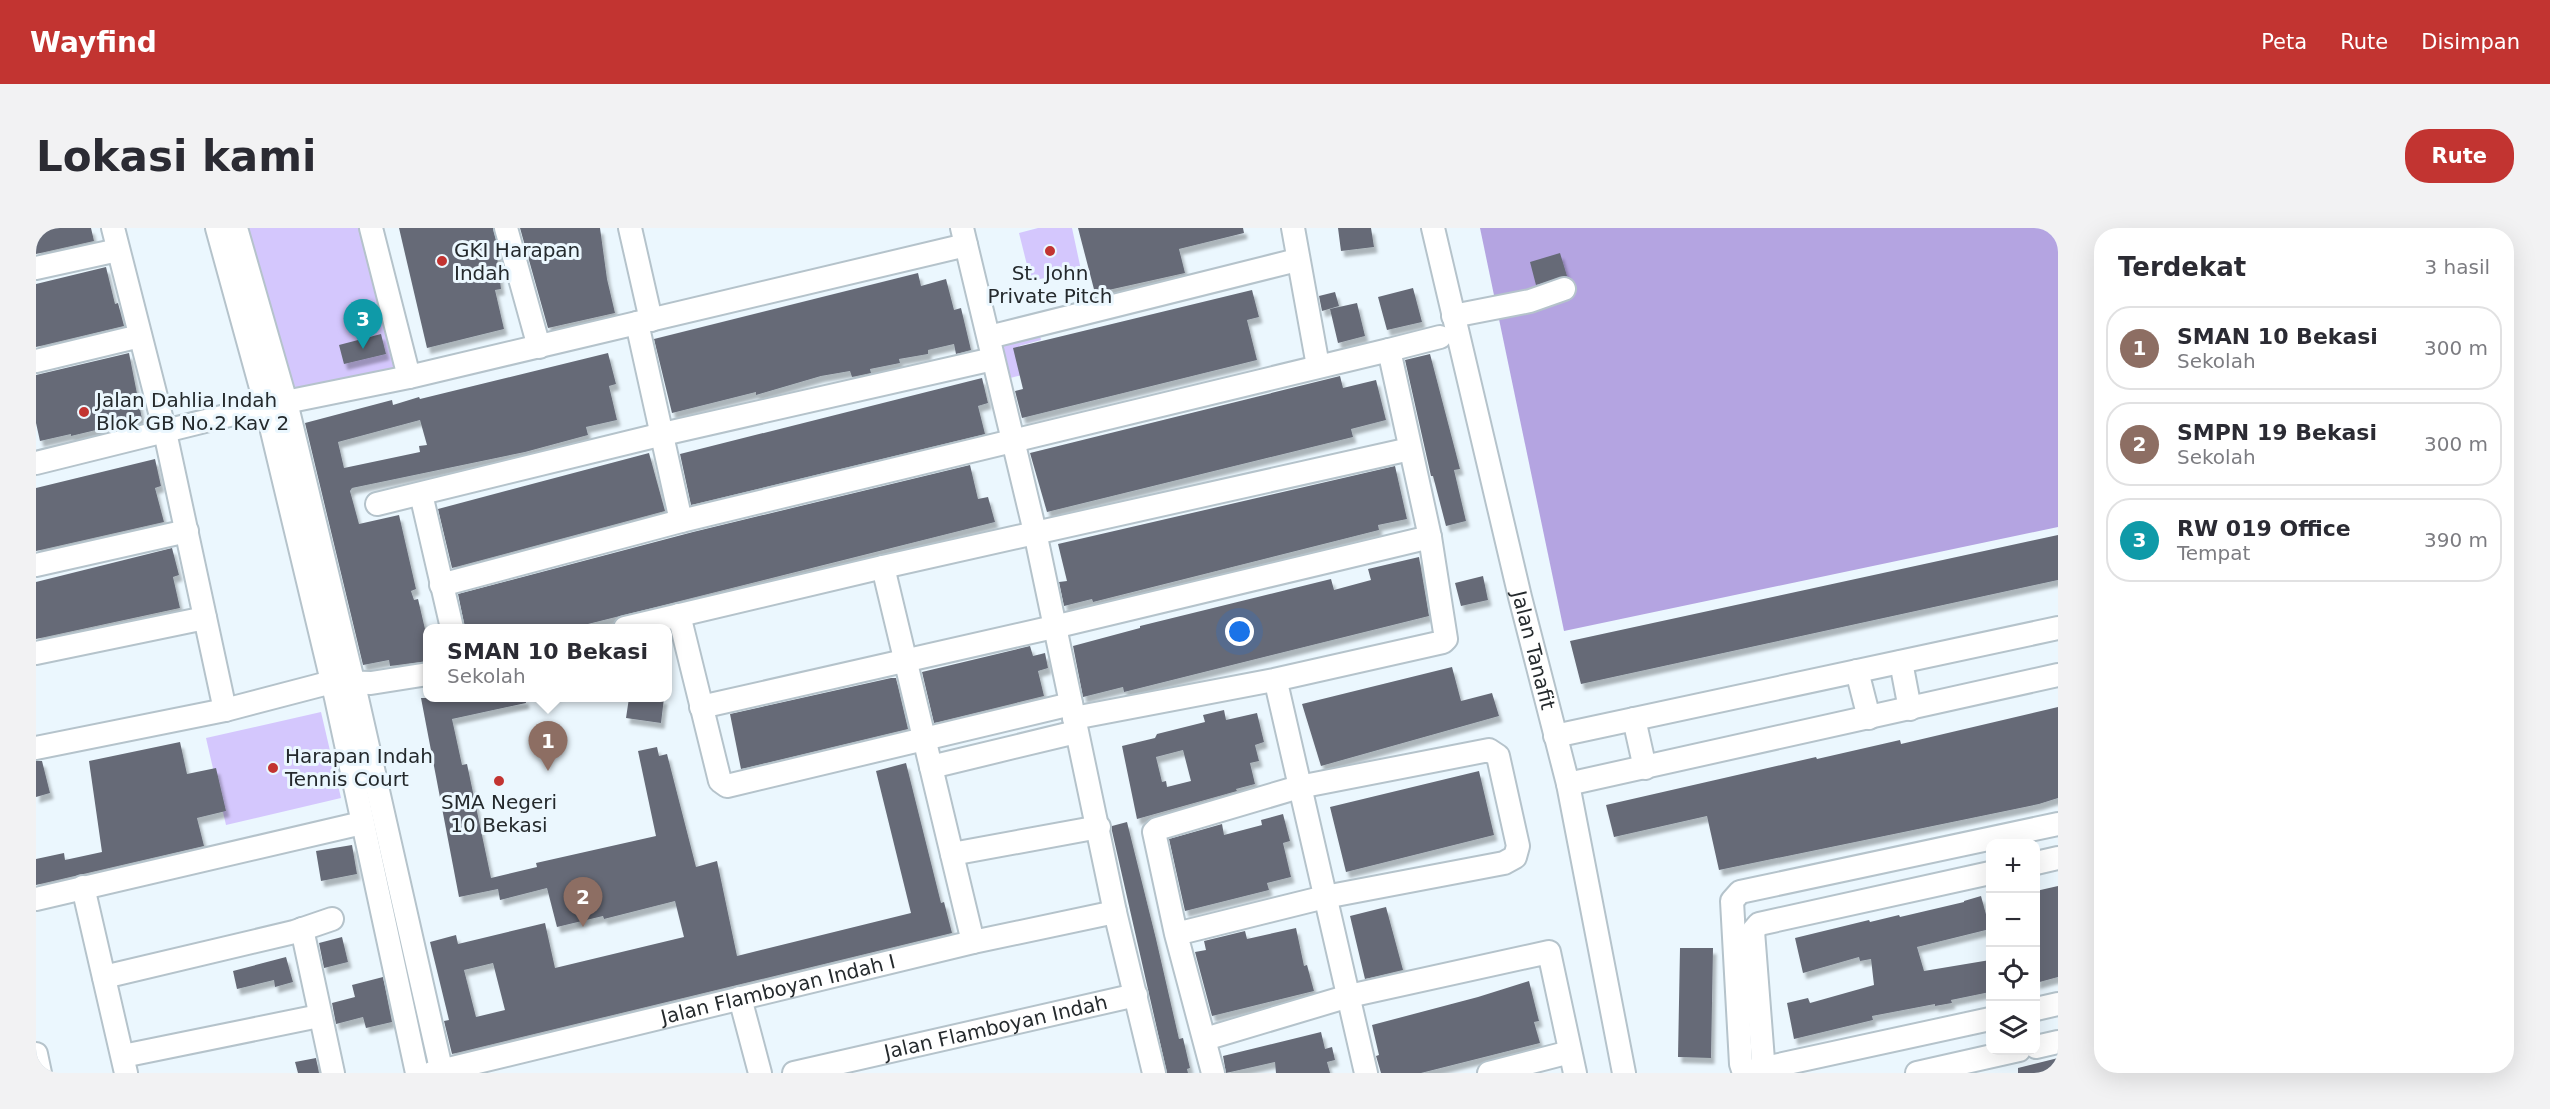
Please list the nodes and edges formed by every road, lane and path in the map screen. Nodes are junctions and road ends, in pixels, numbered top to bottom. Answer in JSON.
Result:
{"nodes":[{"id":1,"x":217,"y":228,"type":"edge"},
{"id":2,"x":237,"y":228,"type":"edge"},
{"id":3,"x":371,"y":228,"type":"edge"},
{"id":4,"x":506,"y":228,"type":"edge"},
{"id":5,"x":630,"y":228,"type":"edge"},
{"id":6,"x":1293,"y":228,"type":"edge"},
{"id":7,"x":1433,"y":228,"type":"edge"},
{"id":8,"x":964,"y":237,"type":"edge"},
{"id":9,"x":116,"y":239,"type":"edge"},
{"id":10,"x":1297,"y":260,"type":"junction"},
{"id":11,"x":36,"y":268,"type":"edge"},
{"id":12,"x":1564,"y":289,"type":"dead end"},
{"id":13,"x":1453,"y":316,"type":"junction"},
{"id":14,"x":644,"y":322,"type":"junction"},
{"id":15,"x":140,"y":336,"type":"junction"},
{"id":16,"x":1440,"y":337,"type":"dead end"},
{"id":17,"x":538,"y":347,"type":"junction"},
{"id":18,"x":991,"y":348,"type":"junction"},
{"id":19,"x":1389,"y":350,"type":"junction"},
{"id":20,"x":36,"y":361,"type":"edge"},
{"id":21,"x":1318,"y":366,"type":"junction"},
{"id":22,"x":410,"y":377,"type":"junction"},
{"id":23,"x":276,"y":404,"type":"junction"},
{"id":24,"x":165,"y":432,"type":"junction"},
{"id":25,"x":663,"y":434,"type":"junction"},
{"id":26,"x":1012,"y":440,"type":"junction"},
{"id":27,"x":1410,"y":449,"type":"junction"},
{"id":28,"x":36,"y":463,"type":"edge"},
{"id":29,"x":421,"y":494,"type":"junction"},
{"id":30,"x":377,"y":504,"type":"dead end"},
{"id":31,"x":681,"y":521,"type":"junction"},
{"id":32,"x":187,"y":531,"type":"junction"},
{"id":33,"x":1035,"y":532,"type":"junction"},
{"id":34,"x":1430,"y":537,"type":"junction"},
{"id":35,"x":36,"y":565,"type":"edge"},
{"id":36,"x":883,"y":567,"type":"junction"},
{"id":37,"x":441,"y":585,"type":"junction"},
{"id":38,"x":679,"y":615,"type":"junction"},
{"id":39,"x":206,"y":618,"type":"junction"},
{"id":40,"x":451,"y":624,"type":"edge"},
{"id":41,"x":642,"y":624,"type":"edge"},
{"id":42,"x":1054,"y":626,"type":"junction"},
{"id":43,"x":2058,"y":628,"type":"edge"},
{"id":44,"x":36,"y":653,"type":"edge"},
{"id":45,"x":905,"y":660,"type":"junction"},
{"id":46,"x":1901,"y":662,"type":"junction"},
{"id":47,"x":1857,"y":671,"type":"junction"},
{"id":48,"x":423,"y":675,"type":"edge"},
{"id":49,"x":2058,"y":675,"type":"edge"},
{"id":50,"x":343,"y":683,"type":"junction"},
{"id":51,"x":1278,"y":691,"type":"dead end"},
{"id":52,"x":701,"y":706,"type":"junction"},
{"id":53,"x":1910,"y":709,"type":"junction"},
{"id":54,"x":225,"y":710,"type":"junction"},
{"id":55,"x":1074,"y":718,"type":"junction"},
{"id":56,"x":1869,"y":718,"type":"junction"},
{"id":57,"x":1634,"y":719,"type":"junction"},
{"id":58,"x":1555,"y":736,"type":"junction"},
{"id":59,"x":923,"y":740,"type":"junction"},
{"id":60,"x":36,"y":748,"type":"edge"},
{"id":61,"x":931,"y":767,"type":"junction"},
{"id":62,"x":1645,"y":768,"type":"junction"},
{"id":63,"x":1568,"y":784,"type":"junction"},
{"id":64,"x":1299,"y":787,"type":"junction"},
{"id":65,"x":362,"y":823,"type":"junction"},
{"id":66,"x":2058,"y":824,"type":"edge"},
{"id":67,"x":1099,"y":827,"type":"junction"},
{"id":68,"x":952,"y":854,"type":"junction"},
{"id":69,"x":2058,"y":858,"type":"edge"},
{"id":70,"x":2040,"y":862,"type":"edge"},
{"id":71,"x":1986,"y":874,"type":"edge"},
{"id":72,"x":84,"y":887,"type":"junction"},
{"id":73,"x":1735,"y":896,"type":"junction"},
{"id":74,"x":1325,"y":897,"type":"junction"},
{"id":75,"x":36,"y":898,"type":"edge"},
{"id":76,"x":1115,"y":912,"type":"junction"},
{"id":77,"x":332,"y":919,"type":"dead end"},
{"id":78,"x":1755,"y":927,"type":"junction"},
{"id":79,"x":303,"y":929,"type":"junction"},
{"id":80,"x":1176,"y":934,"type":"junction"},
{"id":81,"x":974,"y":942,"type":"junction"},
{"id":82,"x":104,"y":977,"type":"junction"},
{"id":83,"x":1131,"y":996,"type":"junction"},
{"id":84,"x":1349,"y":996,"type":"junction"},
{"id":85,"x":740,"y":998,"type":"junction"},
{"id":86,"x":2058,"y":1004,"type":"edge"},
{"id":87,"x":2040,"y":1008,"type":"edge"},
{"id":88,"x":319,"y":1016,"type":"junction"},
{"id":89,"x":1986,"y":1020,"type":"edge"},
{"id":90,"x":1205,"y":1038,"type":"junction"},
{"id":91,"x":2058,"y":1042,"type":"edge"},
{"id":92,"x":2040,"y":1046,"type":"edge"},
{"id":93,"x":36,"y":1054,"type":"edge"},
{"id":94,"x":1997,"y":1055,"type":"edge"},
{"id":95,"x":1573,"y":1063,"type":"edge"},
{"id":96,"x":124,"y":1065,"type":"edge"},
{"id":97,"x":438,"y":1072,"type":"edge"},
{"id":98,"x":1754,"y":1072,"type":"edge"},
{"id":99,"x":40,"y":1073,"type":"edge"},
{"id":100,"x":333,"y":1073,"type":"edge"},
{"id":101,"x":417,"y":1073,"type":"edge"},
{"id":102,"x":760,"y":1073,"type":"edge"},
{"id":103,"x":794,"y":1073,"type":"edge"},
{"id":104,"x":1154,"y":1073,"type":"edge"},
{"id":105,"x":1212,"y":1073,"type":"edge"},
{"id":106,"x":1366,"y":1073,"type":"edge"},
{"id":107,"x":1489,"y":1073,"type":"edge"},
{"id":108,"x":1623,"y":1073,"type":"edge"},
{"id":109,"x":1917,"y":1073,"type":"edge"}],
"edges":[{"from":1,"to":23,"type":"street"},
{"from":2,"to":23,"type":"street"},
{"from":3,"to":22,"type":"street"},
{"from":4,"to":17,"type":"street"},
{"from":5,"to":14,"type":"street"},
{"from":6,"to":10,"type":"street"},
{"from":7,"to":13,"type":"street","name":"Jalan Tanafit"},
{"from":8,"to":14,"type":"street"},
{"from":8,"to":18,"type":"street"},
{"from":9,"to":11,"type":"street"},
{"from":9,"to":15,"type":"street"},
{"from":10,"to":18,"type":"street"},
{"from":10,"to":21,"type":"street"},
{"from":12,"to":13,"type":"street"},
{"from":13,"to":58,"type":"street","name":"Jalan Tanafit"},
{"from":14,"to":17,"type":"street"},
{"from":14,"to":25,"type":"street"},
{"from":15,"to":20,"type":"street"},
{"from":15,"to":24,"type":"street"},
{"from":16,"to":19,"type":"street"},
{"from":17,"to":22,"type":"street"},
{"from":18,"to":25,"type":"street"},
{"from":18,"to":26,"type":"street"},
{"from":19,"to":21,"type":"street"},
{"from":19,"to":27,"type":"street"},
{"from":21,"to":26,"type":"street"},
{"from":22,"to":23,"type":"street"},
{"from":23,"to":24,"type":"street"},
{"from":23,"to":50,"type":"street"},
{"from":24,"to":28,"type":"street"},
{"from":24,"to":32,"type":"street"},
{"from":25,"to":29,"type":"street"},
{"from":25,"to":31,"type":"street"},
{"from":26,"to":31,"type":"street"},
{"from":26,"to":33,"type":"street"},
{"from":27,"to":33,"type":"street"},
{"from":27,"to":34,"type":"street"},
{"from":29,"to":30,"type":"street"},
{"from":29,"to":37,"type":"street"},
{"from":31,"to":37,"type":"street"},
{"from":32,"to":35,"type":"street"},
{"from":32,"to":39,"type":"street"},
{"from":33,"to":36,"type":"street"},
{"from":33,"to":42,"type":"street"},
{"from":34,"to":42,"type":"street"},
{"from":34,"to":55,"type":"street"},
{"from":36,"to":38,"type":"street"},
{"from":36,"to":45,"type":"street"},
{"from":37,"to":40,"type":"street"},
{"from":38,"to":41,"type":"street"},
{"from":38,"to":52,"type":"street"},
{"from":39,"to":44,"type":"street"},
{"from":39,"to":54,"type":"street"},
{"from":42,"to":45,"type":"street"},
{"from":42,"to":55,"type":"street"},
{"from":43,"to":46,"type":"street"},
{"from":45,"to":52,"type":"street"},
{"from":45,"to":59,"type":"street"},
{"from":46,"to":47,"type":"street"},
{"from":46,"to":53,"type":"street"},
{"from":47,"to":56,"type":"street"},
{"from":47,"to":57,"type":"street"},
{"from":48,"to":50,"type":"street"},
{"from":49,"to":53,"type":"street"},
{"from":50,"to":54,"type":"street"},
{"from":50,"to":65,"type":"street"},
{"from":50,"to":97,"type":"street"},
{"from":51,"to":64,"type":"street"},
{"from":52,"to":59,"type":"street"},
{"from":53,"to":56,"type":"street"},
{"from":54,"to":60,"type":"street"},
{"from":55,"to":59,"type":"street"},
{"from":55,"to":61,"type":"street"},
{"from":55,"to":67,"type":"street"},
{"from":56,"to":62,"type":"street"},
{"from":57,"to":58,"type":"street"},
{"from":57,"to":62,"type":"street"},
{"from":58,"to":63,"type":"street","name":"Jalan Tanafit"},
{"from":59,"to":61,"type":"street"},
{"from":61,"to":68,"type":"street"},
{"from":62,"to":63,"type":"street"},
{"from":63,"to":108,"type":"street","name":"Jalan Tanafit"},
{"from":64,"to":74,"type":"street"},
{"from":64,"to":74,"type":"street"},
{"from":64,"to":80,"type":"street"},
{"from":65,"to":72,"type":"street"},
{"from":65,"to":101,"type":"street"},
{"from":66,"to":73,"type":"street"},
{"from":67,"to":68,"type":"street"},
{"from":67,"to":76,"type":"street"},
{"from":68,"to":81,"type":"street"},
{"from":69,"to":70,"type":"street"},
{"from":71,"to":78,"type":"street"},
{"from":72,"to":75,"type":"street"},
{"from":72,"to":82,"type":"street"},
{"from":73,"to":78,"type":"street"},
{"from":73,"to":98,"type":"street"},
{"from":74,"to":80,"type":"street"},
{"from":74,"to":84,"type":"street"},
{"from":76,"to":81,"type":"street","name":"Jalan Flamboyan Indah I"},
{"from":76,"to":83,"type":"street"},
{"from":77,"to":79,"type":"street"},
{"from":78,"to":98,"type":"street"},
{"from":79,"to":82,"type":"street"},
{"from":79,"to":88,"type":"street"},
{"from":80,"to":90,"type":"street"},
{"from":81,"to":85,"type":"street","name":"Jalan Flamboyan Indah I"},
{"from":82,"to":96,"type":"street"},
{"from":83,"to":103,"type":"street","name":"Jalan Flamboyan Indah"},
{"from":83,"to":104,"type":"street"},
{"from":84,"to":90,"type":"street"},
{"from":84,"to":95,"type":"street"},
{"from":84,"to":106,"type":"street"},
{"from":85,"to":97,"type":"street","name":"Jalan Flamboyan Indah I"},
{"from":85,"to":102,"type":"street"},
{"from":86,"to":87,"type":"street"},
{"from":88,"to":96,"type":"street"},
{"from":88,"to":100,"type":"street"},
{"from":89,"to":98,"type":"street"},
{"from":90,"to":105,"type":"street"},
{"from":91,"to":92,"type":"street"},
{"from":93,"to":99,"type":"street"},
{"from":94,"to":109,"type":"street"},
{"from":95,"to":107,"type":"street"}]}
